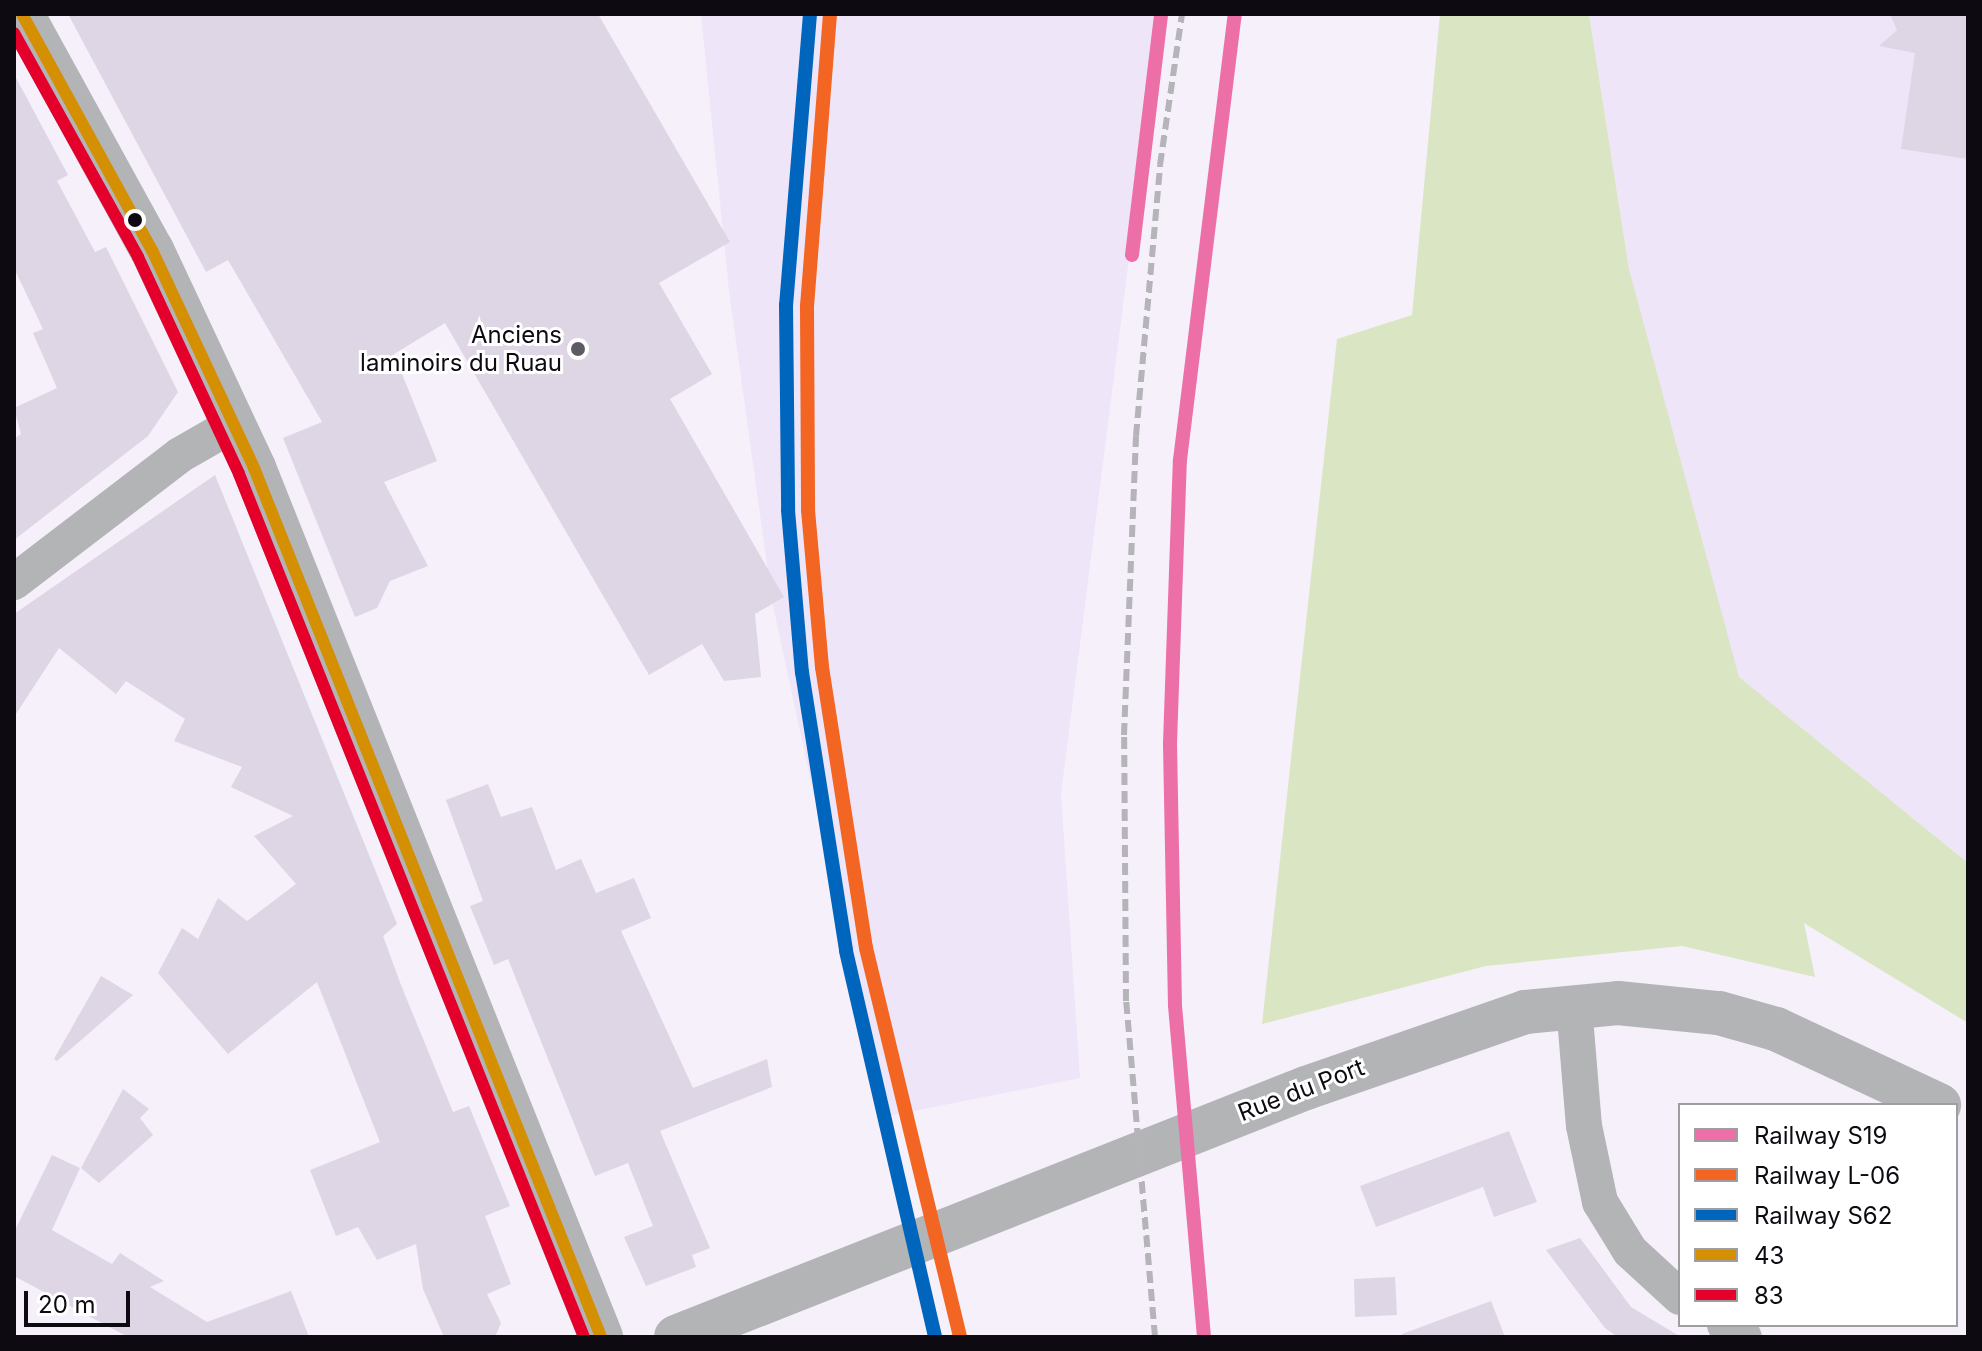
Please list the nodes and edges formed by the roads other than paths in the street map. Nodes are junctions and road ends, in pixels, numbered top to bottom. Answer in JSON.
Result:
{"nodes":[{"id":1,"x":22,"y":14,"type":"edge"},
{"id":2,"x":234,"y":424,"type":"junction"},
{"id":3,"x":14,"y":582,"type":"edge"},
{"id":4,"x":1574,"y":1005,"type":"junction"},
{"id":5,"x":1935,"y":1103,"type":"edge"},
{"id":6,"x":1678,"y":1295,"type":"edge"},
{"id":7,"x":601,"y":1337,"type":"edge"},
{"id":8,"x":676,"y":1337,"type":"edge"}],
"edges":[{"from":1,"to":2,"type":"main road"},
{"from":2,"to":3,"type":"street"},
{"from":2,"to":7,"type":"main road"},
{"from":4,"to":5,"type":"main road","name":"Rue du Port"},
{"from":4,"to":6,"type":"street"},
{"from":4,"to":8,"type":"main road","name":"Rue du Port"}]}
